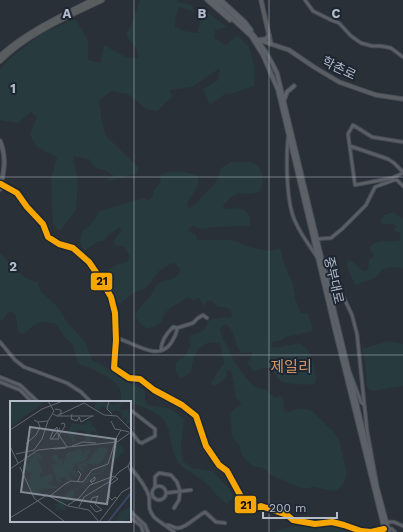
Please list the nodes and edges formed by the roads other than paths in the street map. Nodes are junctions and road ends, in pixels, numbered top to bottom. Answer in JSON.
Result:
{"nodes":[{"id":1,"x":93,"y":0,"type":"edge"},
{"id":2,"x":102,"y":0,"type":"edge"},
{"id":3,"x":207,"y":0,"type":"edge"},
{"id":4,"x":212,"y":0,"type":"edge"},
{"id":5,"x":217,"y":0,"type":"edge"},
{"id":6,"x":221,"y":0,"type":"edge"},
{"id":7,"x":261,"y":0,"type":"edge"},
{"id":8,"x":305,"y":0,"type":"edge"},
{"id":9,"x":252,"y":35,"type":"junction"},
{"id":10,"x":269,"y":35,"type":"junction"},
{"id":11,"x":259,"y":40,"type":"junction"},
{"id":12,"x":271,"y":44,"type":"junction"},
{"id":13,"x":265,"y":50,"type":"junction"},
{"id":14,"x":0,"y":56,"type":"edge"},
{"id":15,"x":403,"y":57,"type":"edge"},
{"id":16,"x":0,"y":61,"type":"edge"},
{"id":17,"x":295,"y":88,"type":"dead end"},
{"id":18,"x":403,"y":99,"type":"edge"},
{"id":19,"x":284,"y":101,"type":"junction"},
{"id":20,"x":289,"y":135,"type":"junction"},
{"id":21,"x":0,"y":141,"type":"edge"},
{"id":22,"x":403,"y":142,"type":"edge"},
{"id":23,"x":350,"y":146,"type":"junction"},
{"id":24,"x":403,"y":173,"type":"edge"},
{"id":25,"x":380,"y":181,"type":"junction"},
{"id":26,"x":1,"y":184,"type":"junction"},
{"id":27,"x":381,"y":184,"type":"junction"},
{"id":28,"x":403,"y":186,"type":"edge"},
{"id":29,"x":0,"y":189,"type":"edge"},
{"id":30,"x":317,"y":240,"type":"junction"},
{"id":31,"x":319,"y":260,"type":"junction"},
{"id":32,"x":324,"y":270,"type":"junction"},
{"id":33,"x":207,"y":318,"type":"dead end"},
{"id":34,"x":177,"y":328,"type":"junction"},
{"id":35,"x":116,"y":338,"type":"junction"},
{"id":36,"x":0,"y":342,"type":"edge"},
{"id":37,"x":161,"y":350,"type":"junction"},
{"id":38,"x":349,"y":370,"type":"junction"},
{"id":39,"x":0,"y":377,"type":"edge"},
{"id":40,"x":0,"y":382,"type":"edge"},
{"id":41,"x":31,"y":401,"type":"edge"},
{"id":42,"x":37,"y":401,"type":"edge"},
{"id":43,"x":90,"y":401,"type":"edge"},
{"id":44,"x":364,"y":406,"type":"junction"},
{"id":45,"x":131,"y":410,"type":"edge"},
{"id":46,"x":131,"y":433,"type":"edge"},
{"id":47,"x":131,"y":468,"type":"edge"},
{"id":48,"x":155,"y":487,"type":"junction"},
{"id":49,"x":378,"y":488,"type":"junction"},
{"id":50,"x":191,"y":490,"type":"dead end"},
{"id":51,"x":180,"y":491,"type":"junction"},
{"id":52,"x":166,"y":493,"type":"junction"},
{"id":53,"x":148,"y":494,"type":"junction"},
{"id":54,"x":152,"y":494,"type":"junction"},
{"id":55,"x":174,"y":508,"type":"dead end"},
{"id":56,"x":131,"y":512,"type":"edge"},
{"id":57,"x":131,"y":518,"type":"edge"},
{"id":58,"x":386,"y":522,"type":"junction"},
{"id":59,"x":225,"y":523,"type":"dead end"},
{"id":60,"x":167,"y":526,"type":"junction"},
{"id":61,"x":403,"y":526,"type":"edge"},
{"id":62,"x":387,"y":530,"type":"edge"},
{"id":63,"x":143,"y":532,"type":"edge"},
{"id":64,"x":148,"y":532,"type":"edge"},
{"id":65,"x":174,"y":532,"type":"edge"},
{"id":66,"x":395,"y":532,"type":"edge"}],
"edges":[{"from":1,"to":14,"type":"highway"},
{"from":2,"to":16,"type":"highway"},
{"from":3,"to":9,"type":"main road"},
{"from":4,"to":9,"type":"main road"},
{"from":5,"to":9,"type":"main road"},
{"from":6,"to":9,"type":"main road"},
{"from":7,"to":10,"type":"street"},
{"from":8,"to":15,"type":"street"},
{"from":9,"to":11,"type":"main road","name":"중부대로"},
{"from":9,"to":20,"type":"main road","name":"중부대로"},
{"from":10,"to":11,"type":"main road"},
{"from":10,"to":12,"type":"street"},
{"from":11,"to":12,"type":"main road"},
{"from":11,"to":13,"type":"main road","name":"중부대로"},
{"from":12,"to":13,"type":"street"},
{"from":12,"to":18,"type":"street","name":"학촌로"},
{"from":13,"to":19,"type":"main road","name":"중부대로"},
{"from":17,"to":19,"type":"main road"},
{"from":19,"to":30,"type":"main road","name":"중부대로"},
{"from":20,"to":31,"type":"main road","name":"중부대로"},
{"from":20,"to":31,"type":"street"},
{"from":21,"to":26,"type":"street"},
{"from":22,"to":23,"type":"street"},
{"from":23,"to":24,"type":"street"},
{"from":23,"to":25,"type":"street"},
{"from":24,"to":25,"type":"street"},
{"from":25,"to":27,"type":"street"},
{"from":26,"to":29,"type":"street"},
{"from":26,"to":35,"type":"street"},
{"from":27,"to":28,"type":"street"},
{"from":27,"to":30,"type":"street"},
{"from":30,"to":32,"type":"main road","name":"중부대로"},
{"from":31,"to":62,"type":"main road","name":"중부대로"},
{"from":32,"to":38,"type":"main road","name":"중부대로"},
{"from":32,"to":44,"type":"street"},
{"from":33,"to":34,"type":"street"},
{"from":34,"to":37,"type":"street"},
{"from":34,"to":37,"type":"street"},
{"from":35,"to":37,"type":"street"},
{"from":35,"to":62,"type":"street"},
{"from":36,"to":43,"type":"street"},
{"from":38,"to":44,"type":"street"},
{"from":38,"to":49,"type":"main road","name":"중부대로"},
{"from":39,"to":42,"type":"street"},
{"from":40,"to":41,"type":"street"},
{"from":44,"to":49,"type":"street"},
{"from":45,"to":46,"type":"street"},
{"from":47,"to":53,"type":"street"},
{"from":48,"to":51,"type":"street"},
{"from":48,"to":52,"type":"street"},
{"from":48,"to":54,"type":"street"},
{"from":49,"to":58,"type":"main road","name":"중부대로"},
{"from":50,"to":51,"type":"street"},
{"from":51,"to":52,"type":"street"},
{"from":51,"to":55,"type":"street"},
{"from":52,"to":54,"type":"street"},
{"from":53,"to":54,"type":"street"},
{"from":53,"to":60,"type":"street"},
{"from":56,"to":64,"type":"street"},
{"from":57,"to":63,"type":"street"},
{"from":58,"to":61,"type":"street"},
{"from":58,"to":62,"type":"main road","name":"중부대로"},
{"from":59,"to":60,"type":"street"},
{"from":60,"to":65,"type":"street"},
{"from":62,"to":66,"type":"street"}]}
